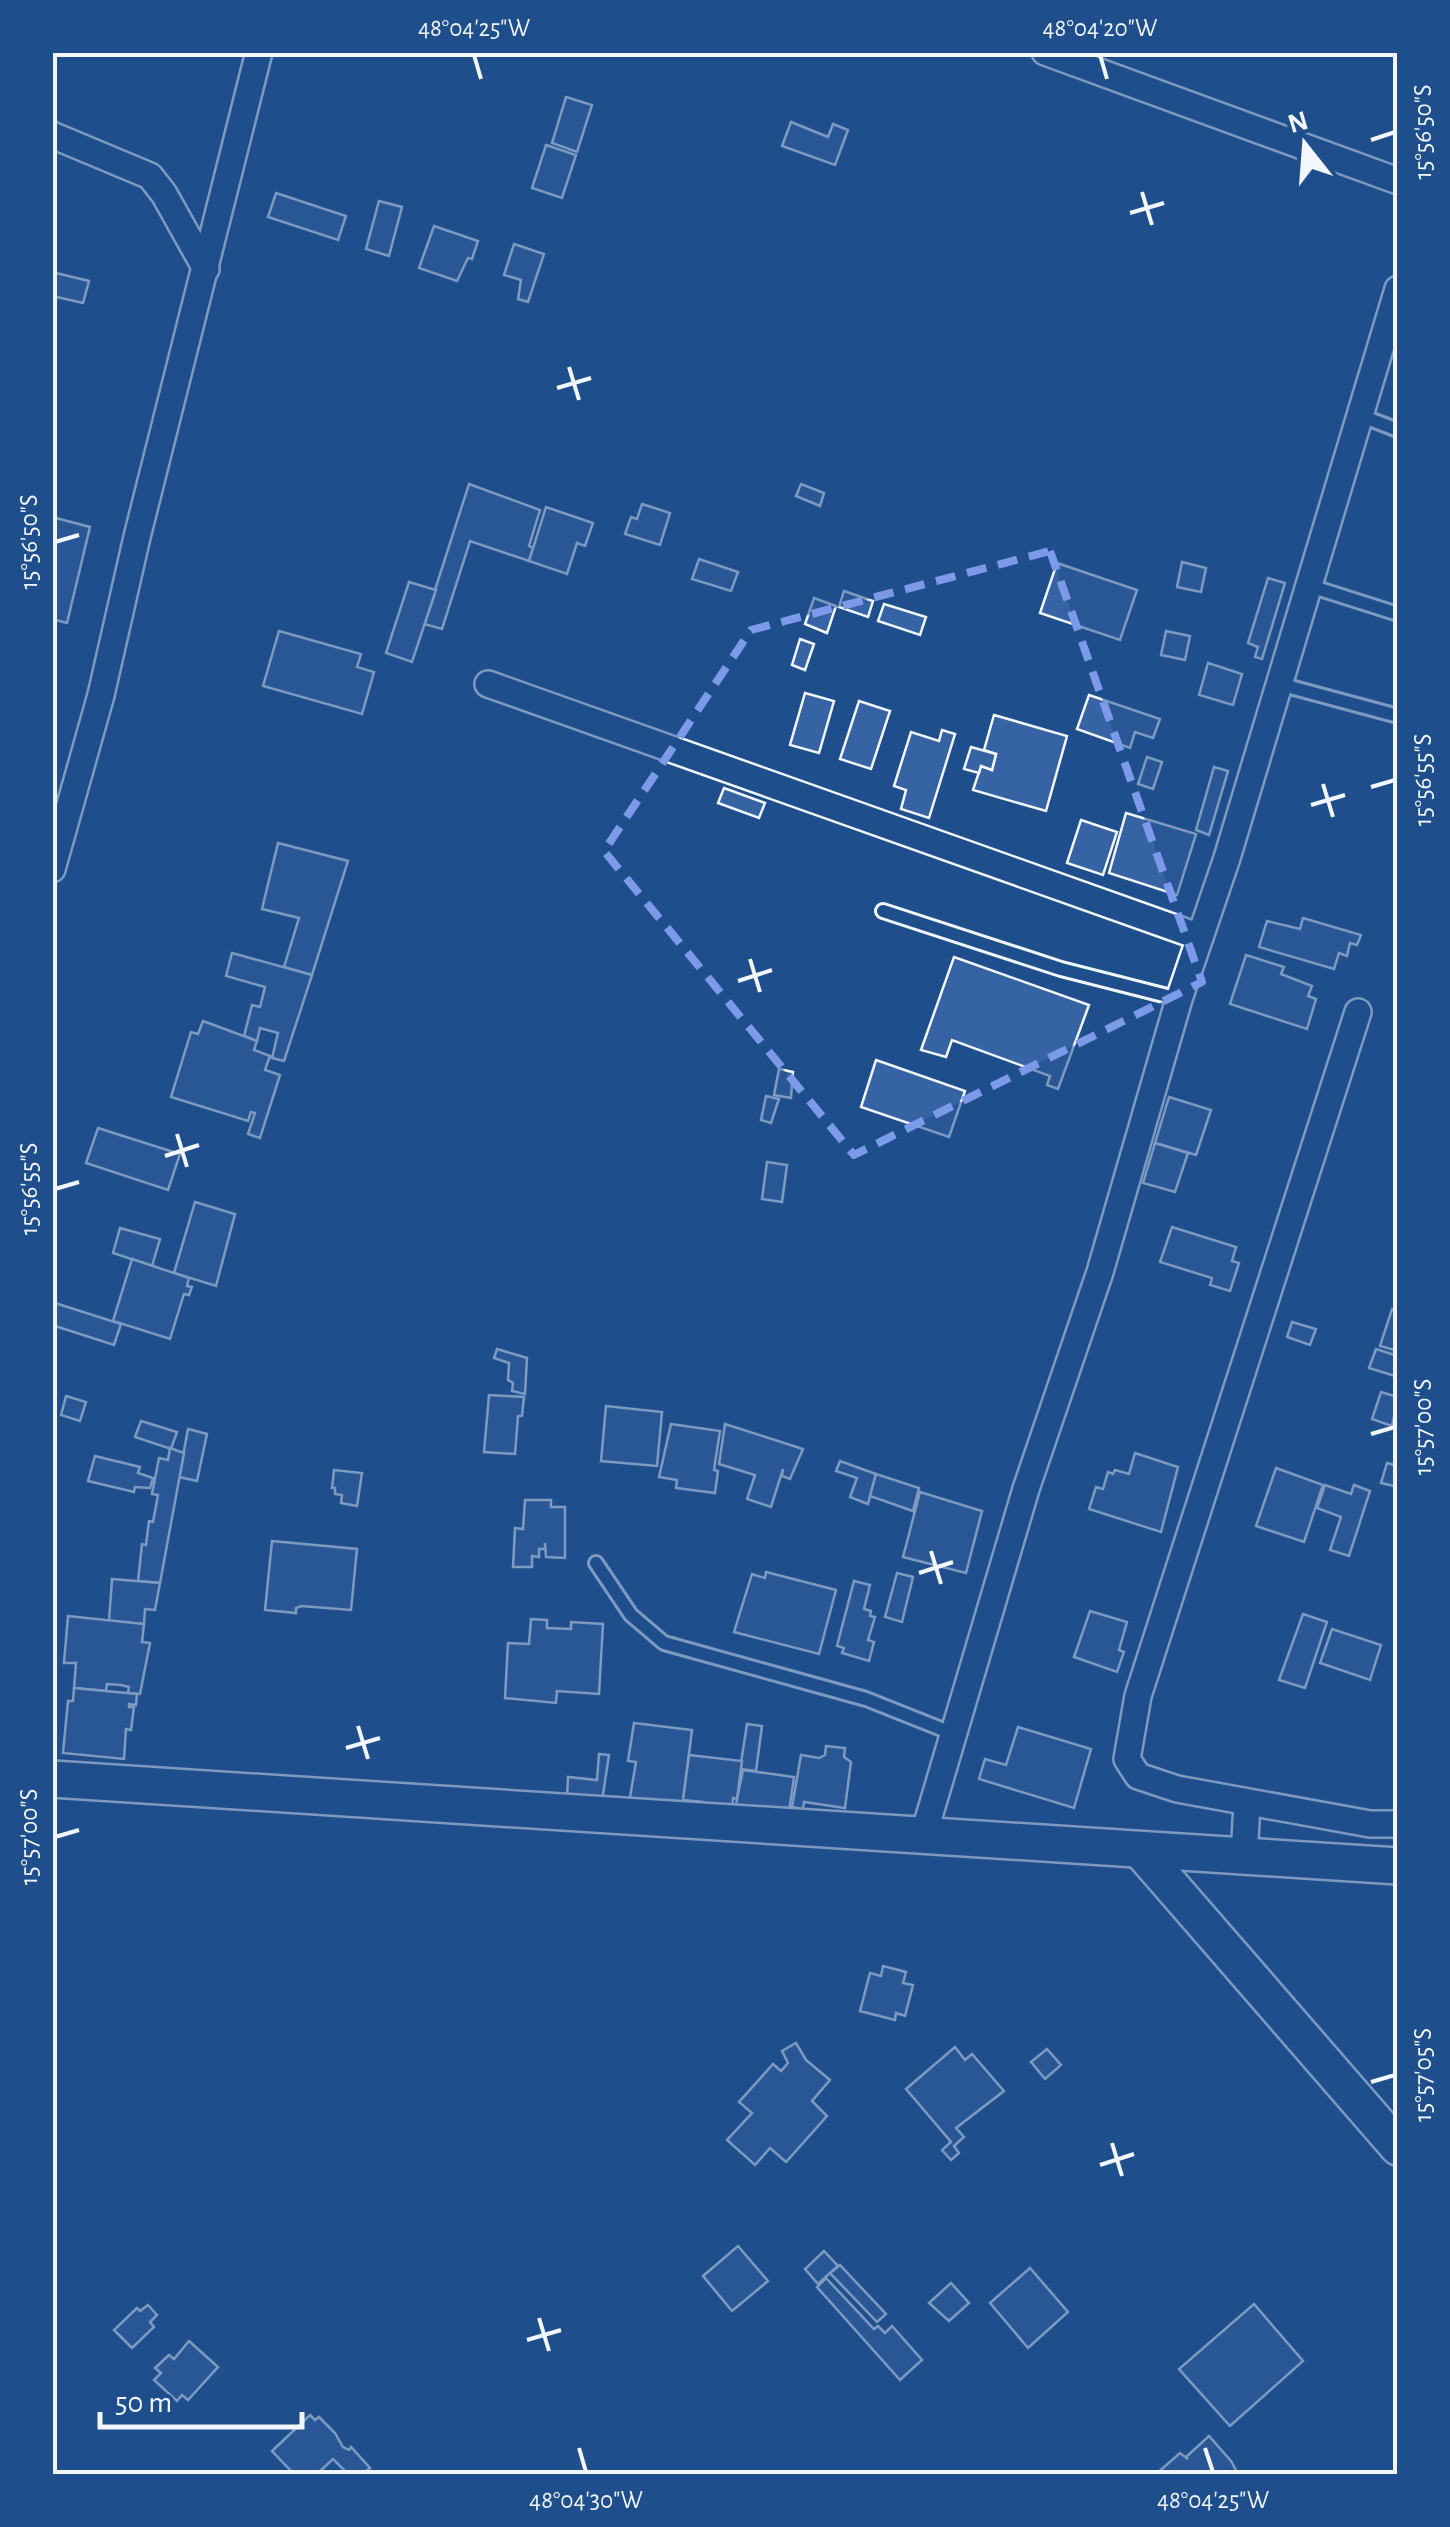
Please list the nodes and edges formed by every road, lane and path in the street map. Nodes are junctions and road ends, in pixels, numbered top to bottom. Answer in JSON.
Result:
{"nodes":[{"id":1,"x":260,"y":52,"type":"edge"},
{"id":2,"x":1045,"y":52,"type":"edge"},
{"id":3,"x":52,"y":135,"type":"edge"},
{"id":4,"x":1398,"y":181,"type":"edge"},
{"id":5,"x":206,"y":269,"type":"junction"},
{"id":6,"x":1398,"y":289,"type":"edge"},
{"id":7,"x":1359,"y":416,"type":"junction"},
{"id":8,"x":1398,"y":430,"type":"edge"},
{"id":9,"x":1307,"y":585,"type":"junction"},
{"id":10,"x":1398,"y":614,"type":"edge"},
{"id":11,"x":488,"y":684,"type":"dead end"},
{"id":12,"x":1279,"y":684,"type":"junction"},
{"id":13,"x":1398,"y":716,"type":"edge"},
{"id":14,"x":58,"y":828,"type":"edge"},
{"id":15,"x":52,"y":869,"type":"edge"},
{"id":16,"x":883,"y":911,"type":"dead end"},
{"id":17,"x":1200,"y":937,"type":"junction"},
{"id":18,"x":1178,"y":999,"type":"junction"},
{"id":19,"x":1358,"y":1012,"type":"dead end"},
{"id":20,"x":596,"y":1563,"type":"dead end"},
{"id":21,"x":954,"y":1734,"type":"junction"},
{"id":22,"x":52,"y":1779,"type":"edge"},
{"id":23,"x":1248,"y":1804,"type":"junction"},
{"id":24,"x":1398,"y":1824,"type":"edge"},
{"id":25,"x":923,"y":1837,"type":"junction"},
{"id":26,"x":1142,"y":1852,"type":"junction"},
{"id":27,"x":1244,"y":1856,"type":"junction"},
{"id":28,"x":1398,"y":1866,"type":"edge"},
{"id":29,"x":1398,"y":2147,"type":"edge"}],
"edges":[{"from":1,"to":5,"type":"street"},
{"from":2,"to":4,"type":"street"},
{"from":3,"to":5,"type":"street"},
{"from":5,"to":14,"type":"street"},
{"from":6,"to":7,"type":"street"},
{"from":7,"to":8,"type":"lane"},
{"from":7,"to":9,"type":"street"},
{"from":9,"to":10,"type":"lane"},
{"from":9,"to":12,"type":"street"},
{"from":11,"to":17,"type":"street"},
{"from":12,"to":13,"type":"lane"},
{"from":12,"to":17,"type":"street"},
{"from":14,"to":15,"type":"street"},
{"from":16,"to":18,"type":"lane"},
{"from":17,"to":18,"type":"street"},
{"from":18,"to":21,"type":"street"},
{"from":19,"to":23,"type":"street"},
{"from":20,"to":21,"type":"lane"},
{"from":21,"to":25,"type":"street"},
{"from":22,"to":25,"type":"street"},
{"from":23,"to":24,"type":"street"},
{"from":23,"to":27,"type":"street"},
{"from":25,"to":26,"type":"street"},
{"from":26,"to":27,"type":"street"},
{"from":26,"to":29,"type":"street"},
{"from":27,"to":28,"type":"street"}]}
